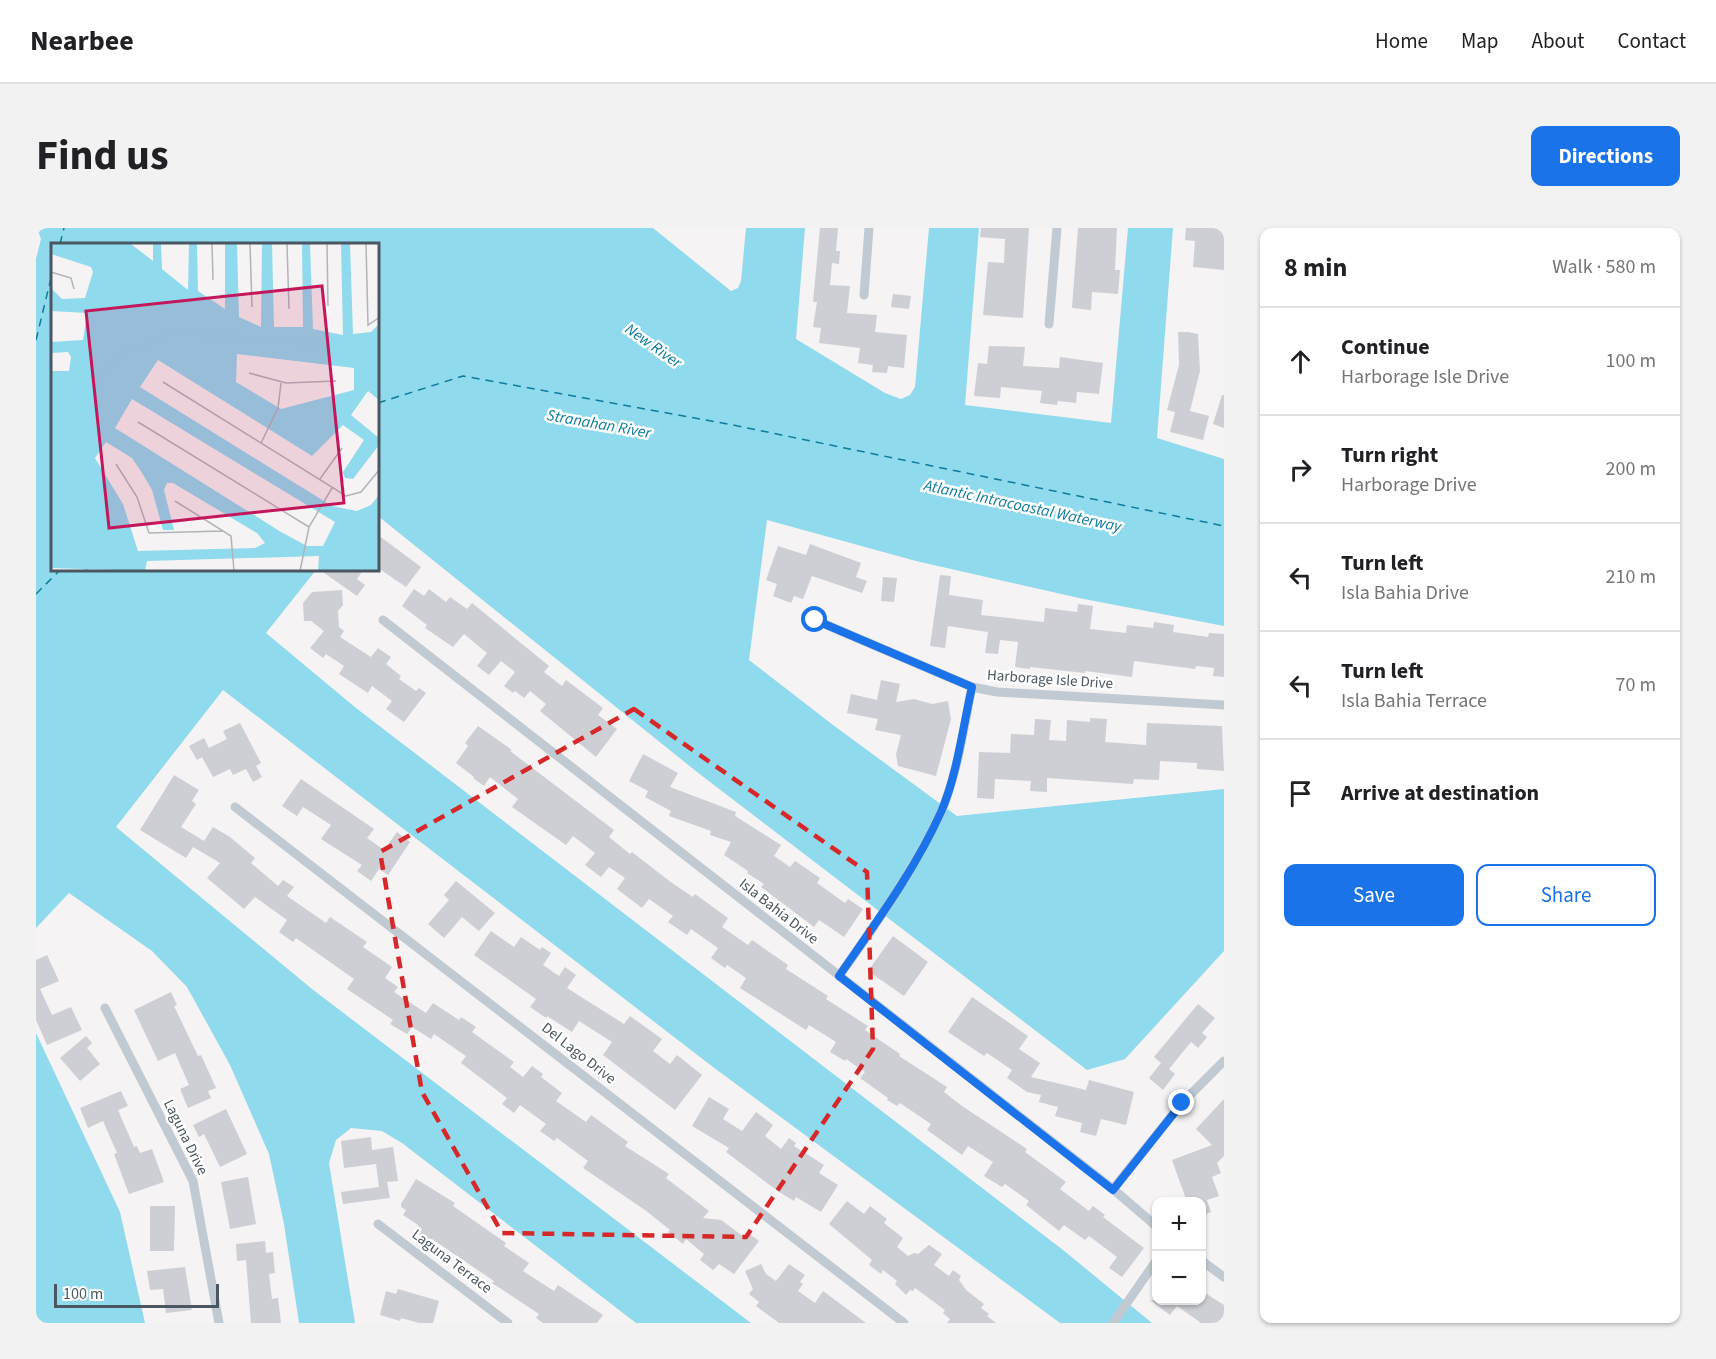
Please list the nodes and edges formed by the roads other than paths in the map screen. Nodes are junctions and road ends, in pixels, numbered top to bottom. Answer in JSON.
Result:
{"nodes":[{"id":1,"x":869,"y":228,"type":"edge"},
{"id":2,"x":1057,"y":228,"type":"edge"},
{"id":3,"x":864,"y":295,"type":"dead end"},
{"id":4,"x":1049,"y":324,"type":"dead end"},
{"id":5,"x":383,"y":620,"type":"dead end"},
{"id":6,"x":815,"y":620,"type":"dead end"},
{"id":7,"x":972,"y":687,"type":"junction"},
{"id":8,"x":1224,"y":705,"type":"edge"},
{"id":9,"x":235,"y":807,"type":"dead end"},
{"id":10,"x":839,"y":976,"type":"junction"},
{"id":11,"x":105,"y":1008,"type":"dead end"},
{"id":12,"x":1224,"y":1061,"type":"edge"},
{"id":13,"x":1113,"y":1190,"type":"junction"},
{"id":14,"x":1152,"y":1223,"type":"edge"},
{"id":15,"x":378,"y":1224,"type":"dead end"},
{"id":16,"x":1206,"y":1264,"type":"edge"},
{"id":17,"x":1152,"y":1267,"type":"edge"},
{"id":18,"x":1224,"y":1277,"type":"edge"},
{"id":19,"x":219,"y":1323,"type":"edge"},
{"id":20,"x":508,"y":1323,"type":"edge"},
{"id":21,"x":904,"y":1323,"type":"edge"},
{"id":22,"x":1113,"y":1323,"type":"edge"}],
"edges":[{"from":1,"to":3,"type":"street"},
{"from":2,"to":4,"type":"street"},
{"from":5,"to":10,"type":"street","name":"Isla Bahia Drive"},
{"from":6,"to":7,"type":"street","name":"Harborage Isle Drive"},
{"from":7,"to":8,"type":"street","name":"Harborage Isle Drive"},
{"from":7,"to":10,"type":"street"},
{"from":9,"to":21,"type":"street","name":"Del Lago Drive"},
{"from":10,"to":13,"type":"street","name":"Isla Bahia Drive"},
{"from":11,"to":19,"type":"street","name":"Laguna Drive"},
{"from":12,"to":13,"type":"street"},
{"from":13,"to":14,"type":"street","name":"Isla Bahia Drive"},
{"from":15,"to":20,"type":"street","name":"Laguna Terrace"},
{"from":16,"to":18,"type":"street"},
{"from":17,"to":22,"type":"street"}]}
